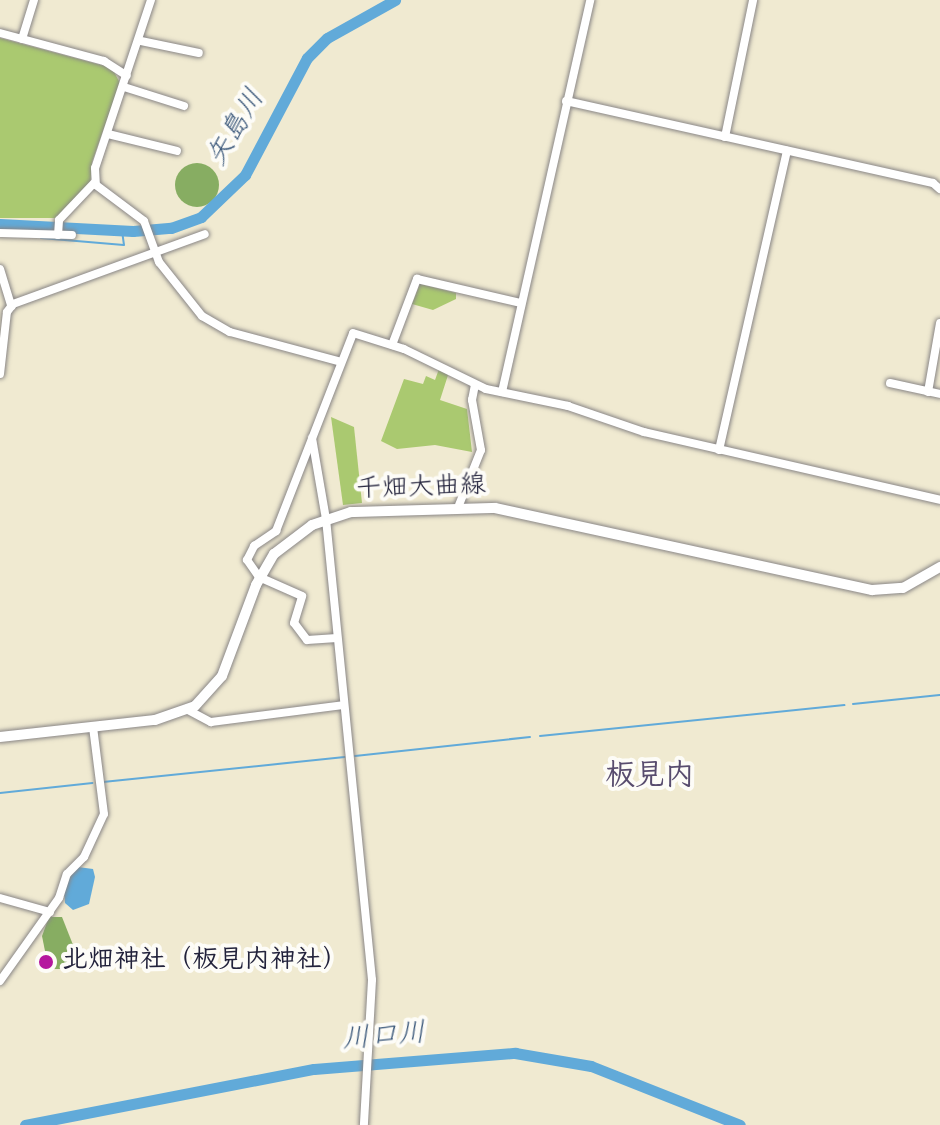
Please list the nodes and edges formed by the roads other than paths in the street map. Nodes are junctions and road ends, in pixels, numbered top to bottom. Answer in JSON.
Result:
{"nodes":[{"id":1,"x":34,"y":0,"type":"edge"},
{"id":2,"x":151,"y":0,"type":"edge"},
{"id":3,"x":590,"y":0,"type":"edge"},
{"id":4,"x":753,"y":0,"type":"edge"},
{"id":5,"x":0,"y":33,"type":"edge"},
{"id":6,"x":22,"y":39,"type":"junction"},
{"id":7,"x":141,"y":41,"type":"junction"},
{"id":8,"x":199,"y":53,"type":"dead end"},
{"id":9,"x":127,"y":76,"type":"junction"},
{"id":10,"x":124,"y":87,"type":"junction"},
{"id":11,"x":566,"y":101,"type":"junction"},
{"id":12,"x":184,"y":106,"type":"dead end"},
{"id":13,"x":108,"y":134,"type":"junction"},
{"id":14,"x":725,"y":137,"type":"junction"},
{"id":15,"x":177,"y":151,"type":"dead end"},
{"id":16,"x":787,"y":151,"type":"junction"},
{"id":17,"x":95,"y":182,"type":"junction"},
{"id":18,"x":940,"y":189,"type":"edge"},
{"id":19,"x":0,"y":233,"type":"edge"},
{"id":20,"x":205,"y":234,"type":"dead end"},
{"id":21,"x":58,"y":235,"type":"junction"},
{"id":22,"x":72,"y":235,"type":"dead end"},
{"id":23,"x":156,"y":255,"type":"junction"},
{"id":24,"x":0,"y":269,"type":"edge"},
{"id":25,"x":521,"y":303,"type":"junction"},
{"id":26,"x":11,"y":306,"type":"junction"},
{"id":27,"x":940,"y":323,"type":"edge"},
{"id":28,"x":392,"y":345,"type":"junction"},
{"id":29,"x":341,"y":362,"type":"junction"},
{"id":30,"x":0,"y":374,"type":"edge"},
{"id":31,"x":890,"y":383,"type":"dead end"},
{"id":32,"x":475,"y":385,"type":"junction"},
{"id":33,"x":502,"y":392,"type":"junction"},
{"id":34,"x":928,"y":392,"type":"junction"},
{"id":35,"x":940,"y":394,"type":"edge"},
{"id":36,"x":312,"y":438,"type":"junction"},
{"id":37,"x":719,"y":450,"type":"junction"},
{"id":38,"x":940,"y":500,"type":"edge"},
{"id":39,"x":459,"y":505,"type":"junction"},
{"id":40,"x":326,"y":519,"type":"junction"},
{"id":41,"x":940,"y":568,"type":"edge"},
{"id":42,"x":259,"y":577,"type":"junction"},
{"id":43,"x":337,"y":638,"type":"junction"},
{"id":44,"x":343,"y":705,"type":"junction"},
{"id":45,"x":188,"y":710,"type":"junction"},
{"id":46,"x":93,"y":727,"type":"junction"},
{"id":47,"x":0,"y":737,"type":"edge"},
{"id":48,"x":0,"y":898,"type":"edge"},
{"id":49,"x":50,"y":912,"type":"junction"},
{"id":50,"x":4,"y":965,"type":"edge"},
{"id":51,"x":0,"y":981,"type":"edge"},
{"id":52,"x":364,"y":1125,"type":"edge"}],
"edges":[{"from":1,"to":6,"type":"street"},
{"from":2,"to":7,"type":"street"},
{"from":3,"to":11,"type":"street"},
{"from":4,"to":14,"type":"street"},
{"from":5,"to":6,"type":"street"},
{"from":6,"to":9,"type":"street"},
{"from":7,"to":8,"type":"street"},
{"from":7,"to":9,"type":"street"},
{"from":9,"to":10,"type":"street"},
{"from":10,"to":12,"type":"street"},
{"from":10,"to":13,"type":"street"},
{"from":11,"to":14,"type":"street"},
{"from":11,"to":25,"type":"street"},
{"from":13,"to":15,"type":"street"},
{"from":13,"to":17,"type":"street"},
{"from":14,"to":16,"type":"street"},
{"from":16,"to":18,"type":"street"},
{"from":16,"to":37,"type":"street"},
{"from":17,"to":21,"type":"street"},
{"from":17,"to":23,"type":"street"},
{"from":19,"to":21,"type":"street"},
{"from":20,"to":23,"type":"street"},
{"from":21,"to":22,"type":"street"},
{"from":23,"to":26,"type":"street"},
{"from":23,"to":29,"type":"street"},
{"from":24,"to":26,"type":"street"},
{"from":25,"to":28,"type":"street"},
{"from":25,"to":33,"type":"street"},
{"from":26,"to":30,"type":"street"},
{"from":27,"to":34,"type":"street"},
{"from":28,"to":29,"type":"street"},
{"from":28,"to":32,"type":"street"},
{"from":29,"to":36,"type":"street"},
{"from":31,"to":34,"type":"street"},
{"from":32,"to":33,"type":"street"},
{"from":32,"to":39,"type":"street"},
{"from":33,"to":37,"type":"street"},
{"from":34,"to":35,"type":"street"},
{"from":36,"to":40,"type":"street"},
{"from":36,"to":42,"type":"street"},
{"from":37,"to":38,"type":"street"},
{"from":39,"to":40,"type":"main road","name":"千畑大曲線"},
{"from":39,"to":41,"type":"main road","name":"千畑大曲線"},
{"from":40,"to":42,"type":"main road","name":"千畑大曲線"},
{"from":40,"to":43,"type":"street"},
{"from":42,"to":43,"type":"street"},
{"from":42,"to":45,"type":"main road","name":"千畑大曲線"},
{"from":43,"to":44,"type":"street"},
{"from":44,"to":45,"type":"street"},
{"from":44,"to":52,"type":"street"},
{"from":45,"to":46,"type":"main road"},
{"from":46,"to":47,"type":"main road"},
{"from":46,"to":49,"type":"street"},
{"from":48,"to":49,"type":"street"},
{"from":49,"to":50,"type":"street"},
{"from":50,"to":51,"type":"street"}]}
